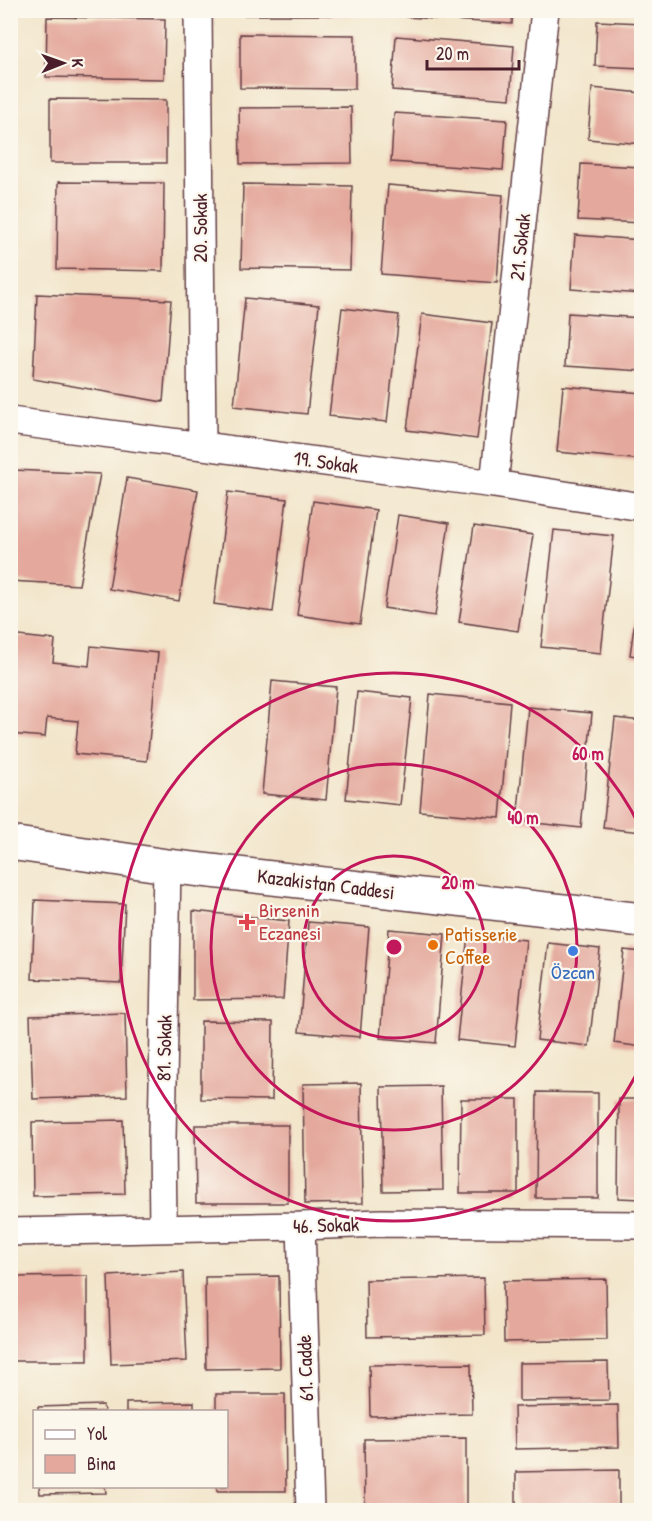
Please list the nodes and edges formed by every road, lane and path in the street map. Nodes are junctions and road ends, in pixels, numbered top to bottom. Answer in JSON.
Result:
{"nodes":[{"id":1,"x":198,"y":10,"type":"edge"},
{"id":2,"x":545,"y":10,"type":"edge"},
{"id":3,"x":10,"y":421,"type":"edge"},
{"id":4,"x":202,"y":445,"type":"junction"},
{"id":5,"x":494,"y":484,"type":"junction"},
{"id":6,"x":642,"y":507,"type":"edge"},
{"id":7,"x":10,"y":843,"type":"edge"},
{"id":8,"x":167,"y":866,"type":"junction"},
{"id":9,"x":642,"y":920,"type":"edge"},
{"id":10,"x":642,"y":1225,"type":"edge"},
{"id":11,"x":301,"y":1226,"type":"junction"},
{"id":12,"x":163,"y":1229,"type":"junction"},
{"id":13,"x":10,"y":1232,"type":"edge"},
{"id":14,"x":310,"y":1510,"type":"edge"}],
"edges":[{"from":1,"to":4,"type":"street","name":"20. Sokak"},
{"from":2,"to":5,"type":"street","name":"21. Sokak"},
{"from":3,"to":4,"type":"street","name":"19. Sokak"},
{"from":4,"to":5,"type":"street","name":"19. Sokak"},
{"from":5,"to":6,"type":"street","name":"19. Sokak"},
{"from":7,"to":8,"type":"main road","name":"Kazakistan Caddesi"},
{"from":8,"to":9,"type":"main road","name":"Kazakistan Caddesi"},
{"from":8,"to":12,"type":"street","name":"81. Sokak"},
{"from":10,"to":11,"type":"street","name":"46. Sokak"},
{"from":11,"to":12,"type":"street","name":"46. Sokak"},
{"from":11,"to":14,"type":"street","name":"61. Cadde"},
{"from":12,"to":13,"type":"street","name":"46. Sokak"}]}
